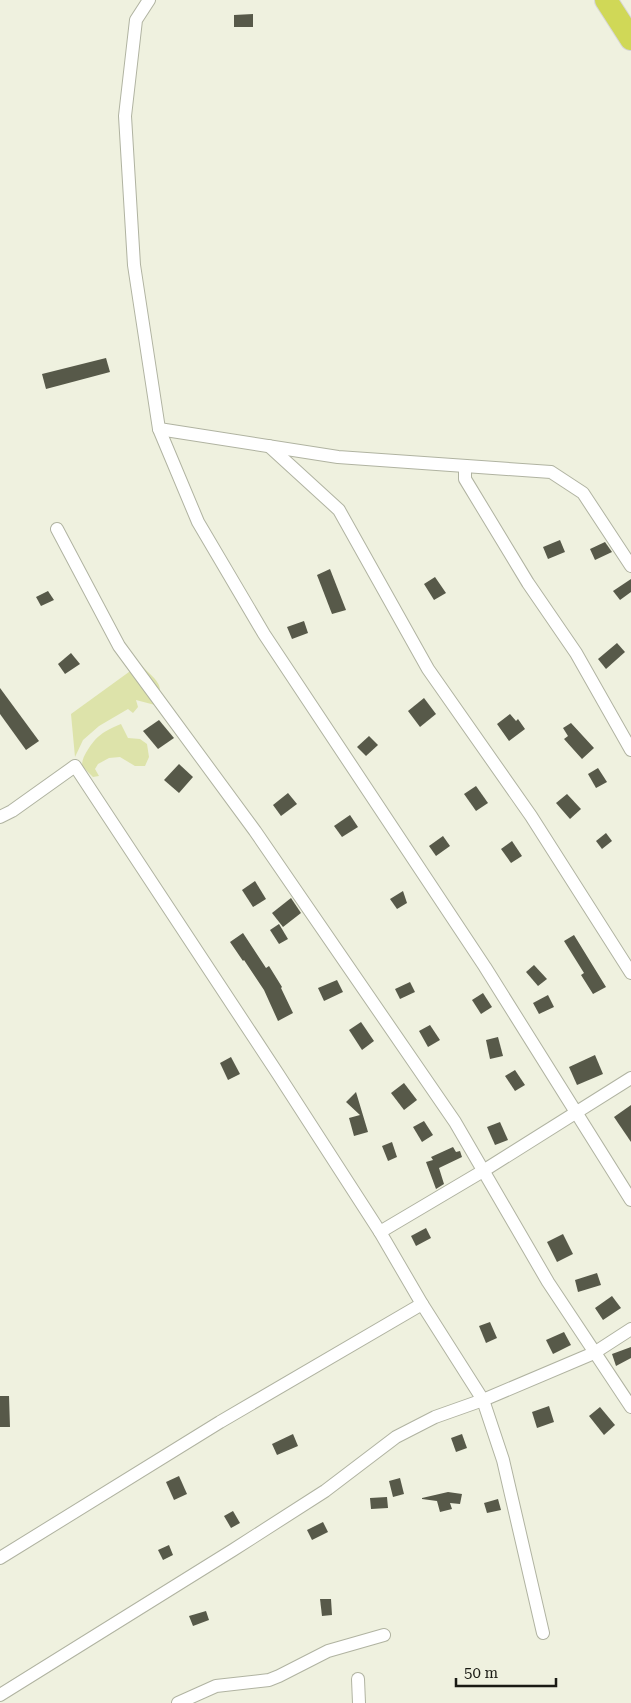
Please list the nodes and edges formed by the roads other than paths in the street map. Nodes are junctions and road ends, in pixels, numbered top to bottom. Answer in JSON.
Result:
{"nodes":[{"id":1,"x":149,"y":0,"type":"edge"},
{"id":2,"x":606,"y":0,"type":"edge"},
{"id":3,"x":631,"y":39,"type":"edge"},
{"id":4,"x":159,"y":429,"type":"junction"},
{"id":5,"x":269,"y":446,"type":"junction"},
{"id":6,"x":465,"y":466,"type":"junction"},
{"id":7,"x":57,"y":529,"type":"dead end"},
{"id":8,"x":631,"y":566,"type":"edge"},
{"id":9,"x":631,"y":750,"type":"edge"},
{"id":10,"x":0,"y":817,"type":"edge"},
{"id":11,"x":631,"y":973,"type":"edge"},
{"id":12,"x":631,"y":1078,"type":"edge"},
{"id":13,"x":576,"y":1112,"type":"junction"},
{"id":14,"x":483,"y":1171,"type":"junction"},
{"id":15,"x":631,"y":1200,"type":"edge"},
{"id":16,"x":380,"y":1232,"type":"junction"},
{"id":17,"x":422,"y":1304,"type":"junction"},
{"id":18,"x":631,"y":1329,"type":"edge"},
{"id":19,"x":594,"y":1352,"type":"junction"},
{"id":20,"x":483,"y":1400,"type":"junction"},
{"id":21,"x":631,"y":1407,"type":"edge"},
{"id":22,"x":0,"y":1558,"type":"edge"},
{"id":23,"x":543,"y":1633,"type":"dead end"},
{"id":24,"x":384,"y":1635,"type":"dead end"},
{"id":25,"x":358,"y":1679,"type":"dead end"},
{"id":26,"x":0,"y":1695,"type":"edge"},
{"id":27,"x":178,"y":1703,"type":"edge"},
{"id":28,"x":359,"y":1703,"type":"edge"}],
"edges":[{"from":1,"to":4,"type":"street"},
{"from":2,"to":3,"type":"highway"},
{"from":4,"to":5,"type":"street"},
{"from":4,"to":13,"type":"street"},
{"from":5,"to":6,"type":"street"},
{"from":5,"to":11,"type":"street"},
{"from":6,"to":8,"type":"street"},
{"from":6,"to":9,"type":"street"},
{"from":7,"to":14,"type":"street"},
{"from":10,"to":16,"type":"street"},
{"from":12,"to":13,"type":"street"},
{"from":13,"to":14,"type":"street"},
{"from":13,"to":15,"type":"street"},
{"from":14,"to":16,"type":"street"},
{"from":14,"to":19,"type":"street"},
{"from":16,"to":17,"type":"street"},
{"from":17,"to":20,"type":"street"},
{"from":17,"to":22,"type":"street"},
{"from":18,"to":19,"type":"street"},
{"from":19,"to":20,"type":"street"},
{"from":19,"to":21,"type":"street"},
{"from":20,"to":23,"type":"street"},
{"from":20,"to":26,"type":"street"},
{"from":24,"to":27,"type":"street"},
{"from":25,"to":28,"type":"street"}]}
